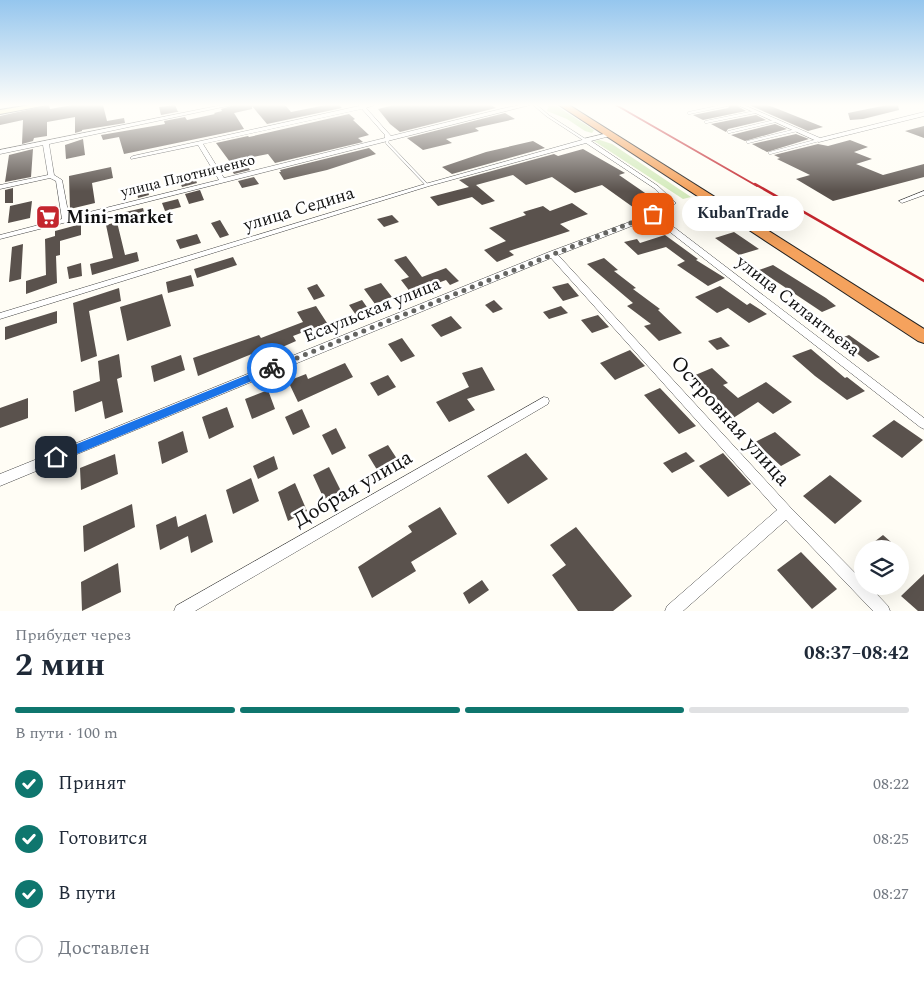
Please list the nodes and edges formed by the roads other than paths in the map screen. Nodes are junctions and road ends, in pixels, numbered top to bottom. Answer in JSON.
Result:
{"nodes":[{"id":1,"x":92,"y":134,"type":"edge"},
{"id":2,"x":242,"y":134,"type":"edge"},
{"id":3,"x":387,"y":134,"type":"edge"},
{"id":4,"x":408,"y":134,"type":"edge"},
{"id":5,"x":575,"y":134,"type":"edge"},
{"id":6,"x":608,"y":134,"type":"joint"},
{"id":7,"x":622,"y":134,"type":"edge"},
{"id":8,"x":783,"y":134,"type":"edge"},
{"id":9,"x":805,"y":134,"type":"edge"},
{"id":10,"x":845,"y":134,"type":"edge"},
{"id":11,"x":388,"y":139,"type":"junction"},
{"id":12,"x":585,"y":140,"type":"junction"},
{"id":13,"x":819,"y":140,"type":"junction"},
{"id":14,"x":748,"y":142,"type":"dead end"},
{"id":15,"x":46,"y":143,"type":"junction"},
{"id":16,"x":200,"y":143,"type":"junction"},
{"id":17,"x":0,"y":152,"type":"edge"},
{"id":18,"x":770,"y":153,"type":"dead end"},
{"id":19,"x":133,"y":158,"type":"dead end"},
{"id":20,"x":51,"y":176,"type":"junction"},
{"id":21,"x":222,"y":180,"type":"junction"},
{"id":22,"x":427,"y":185,"type":"junction"},
{"id":23,"x":0,"y":188,"type":"edge"},
{"id":24,"x":924,"y":194,"type":"edge"},
{"id":25,"x":902,"y":201,"type":"dead end"},
{"id":26,"x":653,"y":214,"type":"junction"},
{"id":27,"x":66,"y":220,"type":"junction"},
{"id":28,"x":0,"y":237,"type":"edge"},
{"id":29,"x":552,"y":254,"type":"junction"},
{"id":30,"x":0,"y":316,"type":"edge"},
{"id":31,"x":924,"y":327,"type":"edge"},
{"id":32,"x":924,"y":337,"type":"edge"},
{"id":33,"x":544,"y":401,"type":"dead end"},
{"id":34,"x":924,"y":424,"type":"edge"},
{"id":35,"x":0,"y":482,"type":"edge"},
{"id":36,"x":786,"y":511,"type":"junction"},
{"id":37,"x":180,"y":611,"type":"edge"},
{"id":38,"x":672,"y":611,"type":"edge"},
{"id":39,"x":883,"y":611,"type":"edge"}],
"edges":[{"from":1,"to":15,"type":"street"},
{"from":2,"to":16,"type":"street"},
{"from":3,"to":11,"type":"street"},
{"from":4,"to":11,"type":"street","name":"улица Плотниченко"},
{"from":5,"to":12,"type":"lane"},
{"from":6,"to":12,"type":"street","name":"улица Седина"},
{"from":6,"to":32,"type":"highway"},
{"from":7,"to":31,"type":"highway"},
{"from":8,"to":14,"type":"lane"},
{"from":9,"to":13,"type":"street"},
{"from":10,"to":13,"type":"street"},
{"from":11,"to":21,"type":"street","name":"улица Плотниченко"},
{"from":11,"to":22,"type":"lane"},
{"from":12,"to":22,"type":"street","name":"улица Седина"},
{"from":12,"to":26,"type":"street","name":"Есаульская улица"},
{"from":13,"to":18,"type":"lane"},
{"from":15,"to":17,"type":"street"},
{"from":15,"to":20,"type":"street"},
{"from":16,"to":19,"type":"street"},
{"from":16,"to":21,"type":"street"},
{"from":20,"to":23,"type":"street"},
{"from":20,"to":27,"type":"street"},
{"from":21,"to":27,"type":"street","name":"улица Плотниченко"},
{"from":22,"to":30,"type":"street","name":"улица Седина"},
{"from":24,"to":25,"type":"street"},
{"from":26,"to":29,"type":"street","name":"Есаульская улица"},
{"from":26,"to":34,"type":"street","name":"улица Силантьева"},
{"from":27,"to":28,"type":"street","name":"улица Плотниченко"},
{"from":29,"to":35,"type":"street","name":"Есаульская улица"},
{"from":29,"to":36,"type":"street","name":"Островная улица"},
{"from":33,"to":37,"type":"street","name":"Добрая улица"},
{"from":36,"to":38,"type":"street"},
{"from":36,"to":39,"type":"street","name":"Островная улица"}]}
